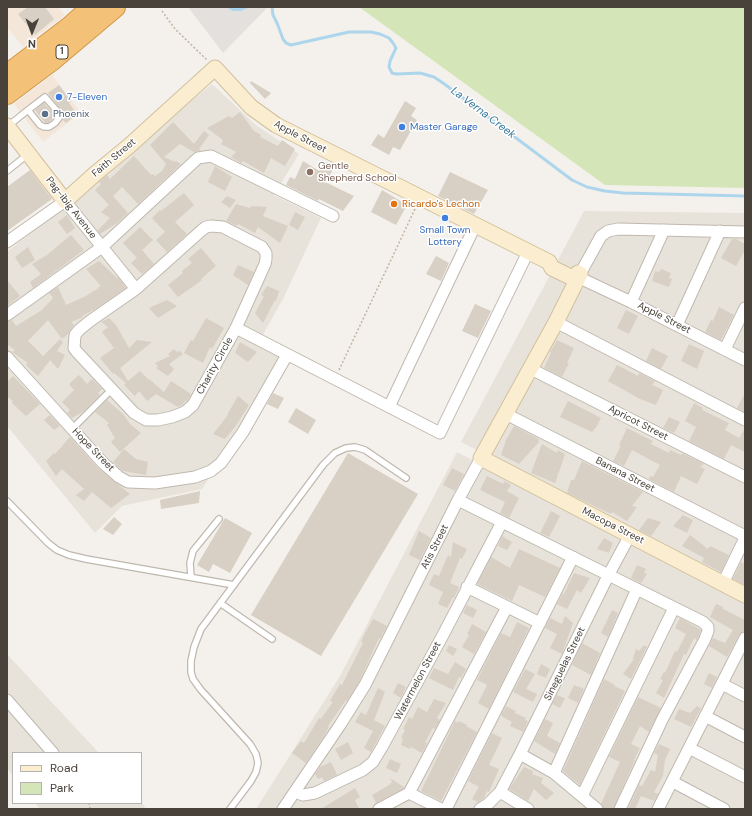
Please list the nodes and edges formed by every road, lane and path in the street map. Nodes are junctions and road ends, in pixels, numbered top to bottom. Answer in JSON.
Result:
{"nodes":[{"id":1,"x":92,"y":7,"type":"edge"},
{"id":2,"x":115,"y":7,"type":"edge"},
{"id":3,"x":162,"y":11,"type":"dead end"},
{"id":4,"x":76,"y":31,"type":"junction"},
{"id":5,"x":215,"y":68,"type":"junction"},
{"id":6,"x":7,"y":75,"type":"edge"},
{"id":7,"x":7,"y":94,"type":"edge"},
{"id":8,"x":28,"y":110,"type":"junction"},
{"id":9,"x":7,"y":126,"type":"edge"},
{"id":10,"x":29,"y":154,"type":"junction"},
{"id":11,"x":7,"y":171,"type":"edge"},
{"id":12,"x":421,"y":198,"type":"junction"},
{"id":13,"x":65,"y":201,"type":"junction"},
{"id":14,"x":333,"y":216,"type":"dead end"},
{"id":15,"x":475,"y":226,"type":"junction"},
{"id":16,"x":664,"y":230,"type":"junction"},
{"id":17,"x":720,"y":231,"type":"junction"},
{"id":18,"x":745,"y":232,"type":"edge"},
{"id":19,"x":7,"y":242,"type":"edge"},
{"id":20,"x":102,"y":247,"type":"junction"},
{"id":21,"x":528,"y":252,"type":"junction"},
{"id":22,"x":580,"y":277,"type":"junction"},
{"id":23,"x":136,"y":290,"type":"junction"},
{"id":24,"x":631,"y":302,"type":"junction"},
{"id":25,"x":745,"y":308,"type":"edge"},
{"id":26,"x":7,"y":315,"type":"edge"},
{"id":27,"x":556,"y":322,"type":"junction"},
{"id":28,"x":677,"y":325,"type":"junction"},
{"id":29,"x":236,"y":328,"type":"junction"},
{"id":30,"x":725,"y":350,"type":"junction"},
{"id":31,"x":287,"y":355,"type":"junction"},
{"id":32,"x":7,"y":357,"type":"edge"},
{"id":33,"x":745,"y":360,"type":"edge"},
{"id":34,"x":531,"y":369,"type":"junction"},
{"id":35,"x":334,"y":380,"type":"junction"},
{"id":36,"x":112,"y":389,"type":"junction"},
{"id":37,"x":389,"y":407,"type":"junction"},
{"id":38,"x":506,"y":414,"type":"junction"},
{"id":39,"x":745,"y":420,"type":"edge"},
{"id":40,"x":72,"y":429,"type":"junction"},
{"id":41,"x":481,"y":458,"type":"junction"},
{"id":42,"x":745,"y":477,"type":"edge"},
{"id":43,"x":406,"y":478,"type":"dead end"},
{"id":44,"x":458,"y":500,"type":"junction"},
{"id":45,"x":7,"y":501,"type":"edge"},
{"id":46,"x":218,"y":519,"type":"dead end"},
{"id":47,"x":502,"y":522,"type":"junction"},
{"id":48,"x":630,"y":535,"type":"junction"},
{"id":49,"x":745,"y":537,"type":"edge"},
{"id":50,"x":573,"y":557,"type":"junction"},
{"id":51,"x":610,"y":574,"type":"junction"},
{"id":52,"x":191,"y":577,"type":"junction"},
{"id":53,"x":723,"y":583,"type":"junction"},
{"id":54,"x":234,"y":585,"type":"junction"},
{"id":55,"x":467,"y":587,"type":"junction"},
{"id":56,"x":637,"y":589,"type":"junction"},
{"id":57,"x":745,"y":595,"type":"edge"},
{"id":58,"x":220,"y":603,"type":"junction"},
{"id":59,"x":506,"y":607,"type":"junction"},
{"id":60,"x":674,"y":608,"type":"junction"},
{"id":61,"x":540,"y":623,"type":"junction"},
{"id":62,"x":272,"y":640,"type":"dead end"},
{"id":63,"x":744,"y":642,"type":"edge"},
{"id":64,"x":722,"y":684,"type":"junction"},
{"id":65,"x":745,"y":696,"type":"edge"},
{"id":66,"x":7,"y":700,"type":"edge"},
{"id":67,"x":705,"y":716,"type":"junction"},
{"id":68,"x":745,"y":737,"type":"edge"},
{"id":69,"x":689,"y":748,"type":"junction"},
{"id":70,"x":52,"y":752,"type":"edge"},
{"id":71,"x":520,"y":754,"type":"junction"},
{"id":72,"x":554,"y":773,"type":"junction"},
{"id":73,"x":745,"y":777,"type":"edge"},
{"id":74,"x":673,"y":782,"type":"junction"},
{"id":75,"x":295,"y":792,"type":"junction"},
{"id":76,"x":500,"y":792,"type":"junction"},
{"id":77,"x":409,"y":793,"type":"junction"},
{"id":78,"x":582,"y":796,"type":"junction"},
{"id":79,"x":230,"y":809,"type":"edge"},
{"id":80,"x":283,"y":809,"type":"edge"},
{"id":81,"x":379,"y":809,"type":"edge"},
{"id":82,"x":441,"y":809,"type":"edge"},
{"id":83,"x":446,"y":809,"type":"edge"},
{"id":84,"x":480,"y":809,"type":"edge"},
{"id":85,"x":528,"y":809,"type":"edge"},
{"id":86,"x":597,"y":809,"type":"edge"},
{"id":87,"x":620,"y":809,"type":"edge"},
{"id":88,"x":658,"y":809,"type":"edge"},
{"id":89,"x":724,"y":809,"type":"edge"}],
"edges":[{"from":1,"to":4,"type":"highway","number":"1"},
{"from":2,"to":4,"type":"highway","number":"1"},
{"from":3,"to":5,"type":"path"},
{"from":4,"to":6,"type":"highway","number":"1"},
{"from":4,"to":7,"type":"highway","number":"1"},
{"from":5,"to":12,"type":"street","name":"Apple Street"},
{"from":5,"to":13,"type":"street","name":"Faith Street"},
{"from":8,"to":8,"type":"lane"},
{"from":8,"to":9,"type":"lane"},
{"from":9,"to":10,"type":"street","name":"Pag-ibig Avenue"},
{"from":10,"to":11,"type":"lane"},
{"from":10,"to":13,"type":"street","name":"Pag-ibig Avenue"},
{"from":12,"to":15,"type":"street","name":"Apple Street"},
{"from":12,"to":35,"type":"path"},
{"from":13,"to":19,"type":"street","name":"Faith Street"},
{"from":13,"to":20,"type":"street","name":"Pag-ibig Avenue"},
{"from":14,"to":20,"type":"street"},
{"from":15,"to":21,"type":"street","name":"Apple Street"},
{"from":15,"to":37,"type":"street"},
{"from":16,"to":17,"type":"street"},
{"from":16,"to":22,"type":"street"},
{"from":16,"to":24,"type":"street"},
{"from":17,"to":18,"type":"street"},
{"from":17,"to":28,"type":"street"},
{"from":20,"to":23,"type":"street","name":"Pag-ibig Avenue"},
{"from":20,"to":26,"type":"street"},
{"from":21,"to":22,"type":"street","name":"Apple Street"},
{"from":21,"to":37,"type":"street"},
{"from":22,"to":24,"type":"street","name":"Apple Street"},
{"from":22,"to":27,"type":"street","name":"Atis Street"},
{"from":23,"to":29,"type":"street","name":"Charity Circle"},
{"from":23,"to":36,"type":"street","name":"Charity Circle"},
{"from":24,"to":28,"type":"street","name":"Apple Street"},
{"from":25,"to":30,"type":"street"},
{"from":27,"to":34,"type":"street","name":"Atis Street"},
{"from":27,"to":39,"type":"street"},
{"from":28,"to":30,"type":"street","name":"Apple Street"},
{"from":29,"to":31,"type":"street"},
{"from":29,"to":36,"type":"street","name":"Charity Circle"},
{"from":30,"to":33,"type":"street","name":"Apple Street"},
{"from":31,"to":35,"type":"street"},
{"from":31,"to":40,"type":"street","name":"Hope Street"},
{"from":32,"to":40,"type":"street","name":"Hope Street"},
{"from":34,"to":38,"type":"street","name":"Atis Street"},
{"from":34,"to":42,"type":"street","name":"Apricot Street"},
{"from":35,"to":37,"type":"street"},
{"from":36,"to":40,"type":"lane"},
{"from":38,"to":41,"type":"street","name":"Atis Street"},
{"from":38,"to":49,"type":"street","name":"Banana Street"},
{"from":41,"to":44,"type":"street","name":"Atis Street"},
{"from":41,"to":48,"type":"street","name":"Macopa Street"},
{"from":43,"to":54,"type":"lane"},
{"from":44,"to":47,"type":"street"},
{"from":44,"to":75,"type":"street","name":"Atis Street"},
{"from":45,"to":52,"type":"lane"},
{"from":46,"to":52,"type":"lane"},
{"from":47,"to":50,"type":"street"},
{"from":47,"to":55,"type":"street","name":"Watermelon Street"},
{"from":48,"to":51,"type":"street","name":"Sineguelas Street"},
{"from":48,"to":53,"type":"street","name":"Macopa Street"},
{"from":49,"to":53,"type":"street"},
{"from":50,"to":51,"type":"street"},
{"from":50,"to":61,"type":"street"},
{"from":51,"to":56,"type":"street"},
{"from":51,"to":71,"type":"street","name":"Sineguelas Street"},
{"from":52,"to":54,"type":"lane"},
{"from":53,"to":57,"type":"street","name":"Macopa Street"},
{"from":54,"to":58,"type":"lane"},
{"from":55,"to":59,"type":"street"},
{"from":55,"to":75,"type":"street","name":"Watermelon Street"},
{"from":56,"to":60,"type":"street"},
{"from":56,"to":72,"type":"street"},
{"from":58,"to":62,"type":"lane"},
{"from":58,"to":79,"type":"lane"},
{"from":59,"to":61,"type":"street"},
{"from":59,"to":77,"type":"street"},
{"from":60,"to":78,"type":"street"},
{"from":60,"to":87,"type":"street"},
{"from":61,"to":83,"type":"street"},
{"from":63,"to":64,"type":"street"},
{"from":64,"to":65,"type":"street"},
{"from":64,"to":67,"type":"street"},
{"from":66,"to":70,"type":"street"},
{"from":67,"to":68,"type":"street"},
{"from":67,"to":69,"type":"street"},
{"from":69,"to":73,"type":"street"},
{"from":69,"to":74,"type":"street"},
{"from":71,"to":72,"type":"street"},
{"from":71,"to":76,"type":"street","name":"Sineguelas Street"},
{"from":72,"to":78,"type":"street"},
{"from":74,"to":88,"type":"street"},
{"from":74,"to":89,"type":"street"},
{"from":75,"to":80,"type":"street","name":"Atis Street"},
{"from":76,"to":84,"type":"street","name":"Sineguelas Street"},
{"from":76,"to":85,"type":"street"},
{"from":77,"to":81,"type":"street"},
{"from":77,"to":82,"type":"street"},
{"from":78,"to":86,"type":"street"}]}
